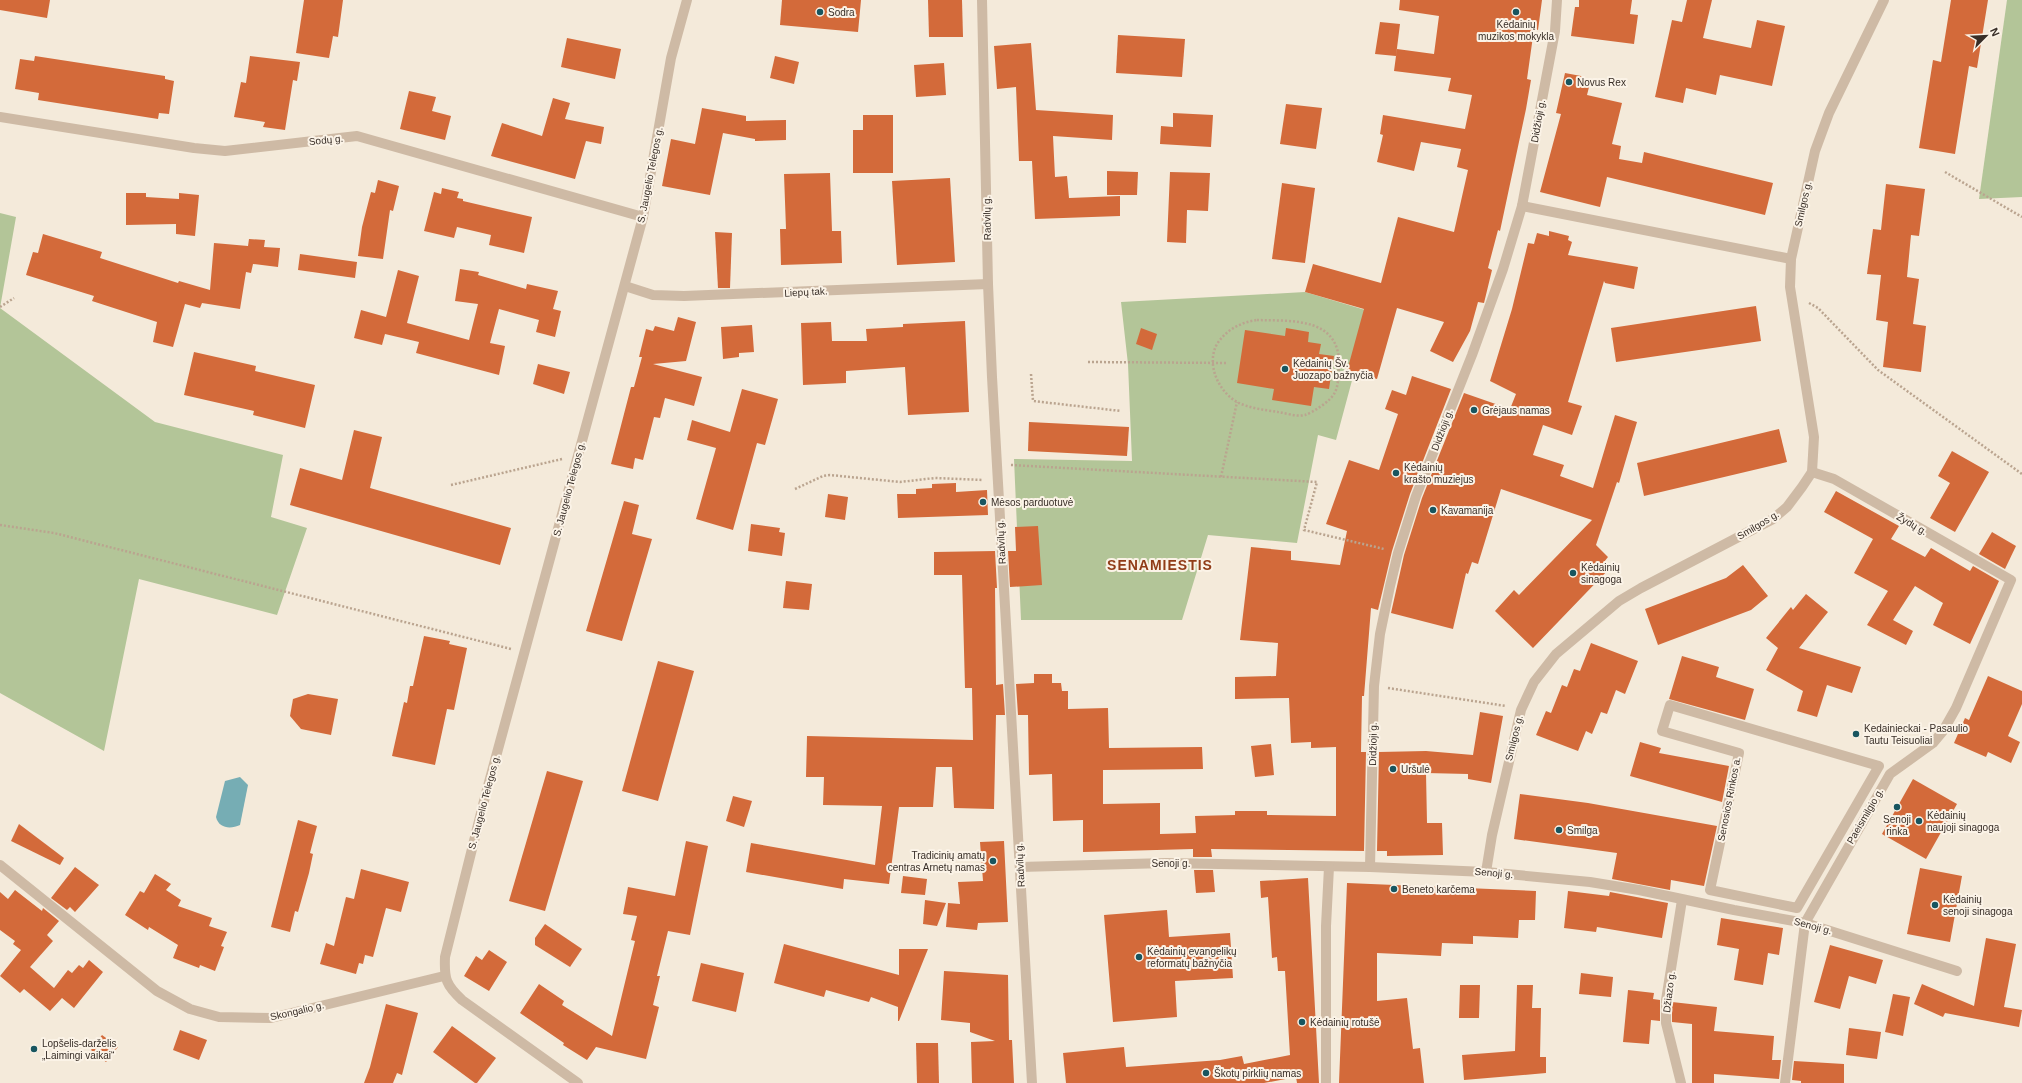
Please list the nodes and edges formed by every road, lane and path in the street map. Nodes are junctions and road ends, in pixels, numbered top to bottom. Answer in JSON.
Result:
{"nodes":[{"id":1,"x":687,"y":0,"type":"edge"},
{"id":2,"x":982,"y":0,"type":"edge"},
{"id":3,"x":1557,"y":0,"type":"edge"},
{"id":4,"x":1884,"y":0,"type":"edge"},
{"id":5,"x":0,"y":117,"type":"edge"},
{"id":6,"x":1945,"y":172,"type":"dead end"},
{"id":7,"x":1522,"y":206,"type":"junction"},
{"id":8,"x":2022,"y":216,"type":"edge"},
{"id":9,"x":643,"y":217,"type":"junction"},
{"id":10,"x":1791,"y":259,"type":"junction"},
{"id":11,"x":988,"y":284,"type":"junction"},
{"id":12,"x":625,"y":286,"type":"junction"},
{"id":13,"x":1791,"y":292,"type":"junction"},
{"id":14,"x":14,"y":298,"type":"dead end"},
{"id":15,"x":0,"y":307,"type":"edge"},
{"id":16,"x":1088,"y":362,"type":"dead end"},
{"id":17,"x":1212,"y":363,"type":"junction"},
{"id":18,"x":1227,"y":363,"type":"dead end"},
{"id":19,"x":1031,"y":374,"type":"dead end"},
{"id":20,"x":1237,"y":402,"type":"junction"},
{"id":21,"x":1121,"y":411,"type":"dead end"},
{"id":22,"x":579,"y":455,"type":"junction"},
{"id":23,"x":997,"y":464,"type":"junction"},
{"id":24,"x":1812,"y":472,"type":"junction"},
{"id":25,"x":2022,"y":474,"type":"edge"},
{"id":26,"x":1221,"y":477,"type":"junction"},
{"id":27,"x":998,"y":480,"type":"junction"},
{"id":28,"x":451,"y":485,"type":"dead end"},
{"id":29,"x":795,"y":489,"type":"dead end"},
{"id":30,"x":0,"y":525,"type":"edge"},
{"id":31,"x":1398,"y":553,"type":"junction"},
{"id":32,"x":2011,"y":580,"type":"joint"},
{"id":33,"x":525,"y":653,"type":"junction"},
{"id":34,"x":1374,"y":686,"type":"junction"},
{"id":35,"x":1521,"y":710,"type":"junction"},
{"id":36,"x":1879,"y":766,"type":"joint"},
{"id":37,"x":0,"y":865,"type":"edge"},
{"id":38,"x":1020,"y":867,"type":"junction"},
{"id":39,"x":1328,"y":867,"type":"junction"},
{"id":40,"x":1370,"y":867,"type":"junction"},
{"id":41,"x":1486,"y":872,"type":"junction"},
{"id":42,"x":1682,"y":900,"type":"junction"},
{"id":43,"x":1805,"y":923,"type":"junction"},
{"id":44,"x":1957,"y":971,"type":"dead end"},
{"id":45,"x":444,"y":976,"type":"junction"},
{"id":46,"x":578,"y":1083,"type":"edge"},
{"id":47,"x":1032,"y":1083,"type":"edge"},
{"id":48,"x":1326,"y":1083,"type":"edge"},
{"id":49,"x":1681,"y":1083,"type":"edge"},
{"id":50,"x":1785,"y":1083,"type":"edge"}],
"edges":[{"from":1,"to":9,"type":"street","name":"S. Jaugelio Telegos g."},
{"from":2,"to":11,"type":"street","name":"Radvilų g."},
{"from":3,"to":7,"type":"street","name":"Didžioji g."},
{"from":4,"to":10,"type":"street","name":"Smilgos g."},
{"from":5,"to":9,"type":"street","name":"Sodų g."},
{"from":6,"to":8,"type":"path"},
{"from":7,"to":10,"type":"street"},
{"from":7,"to":31,"type":"street","name":"Didžioji g."},
{"from":9,"to":12,"type":"street","name":"S. Jaugelio Telegos g."},
{"from":10,"to":13,"type":"street","name":"Smilgos g."},
{"from":11,"to":12,"type":"street","name":"Liepų tak."},
{"from":11,"to":23,"type":"street","name":"Radvilų g."},
{"from":12,"to":22,"type":"street","name":"S. Jaugelio Telegos g."},
{"from":13,"to":24,"type":"street","name":"Smilgos g."},
{"from":13,"to":25,"type":"path"},
{"from":14,"to":15,"type":"path"},
{"from":16,"to":17,"type":"path"},
{"from":17,"to":18,"type":"path"},
{"from":17,"to":20,"type":"path"},
{"from":17,"to":20,"type":"path"},
{"from":19,"to":21,"type":"path"},
{"from":20,"to":26,"type":"path"},
{"from":22,"to":28,"type":"path"},
{"from":22,"to":33,"type":"street","name":"S. Jaugelio Telegos g."},
{"from":23,"to":26,"type":"path"},
{"from":23,"to":27,"type":"street","name":"Radvilų g."},
{"from":24,"to":32,"type":"street","name":"Žydų g."},
{"from":24,"to":35,"type":"street","name":"Smilgos g."},
{"from":26,"to":31,"type":"path"},
{"from":27,"to":29,"type":"path"},
{"from":27,"to":38,"type":"street","name":"Radvilų g."},
{"from":30,"to":33,"type":"path"},
{"from":31,"to":34,"type":"street","name":"Didžioji g."},
{"from":32,"to":43,"type":"street","name":"Paeismilgio g."},
{"from":33,"to":45,"type":"street","name":"S. Jaugelio Telegos g."},
{"from":34,"to":35,"type":"path"},
{"from":34,"to":40,"type":"street","name":"Didžioji g."},
{"from":35,"to":41,"type":"street","name":"Smilgos g."},
{"from":36,"to":36,"type":"street","name":"Senosios Rinkos a."},
{"from":37,"to":45,"type":"street","name":"Skongalio g."},
{"from":38,"to":39,"type":"street","name":"Senoji g."},
{"from":38,"to":47,"type":"street","name":"Radvilų g."},
{"from":39,"to":40,"type":"street","name":"Senoji g."},
{"from":39,"to":48,"type":"street"},
{"from":40,"to":41,"type":"street","name":"Senoji g."},
{"from":41,"to":42,"type":"street","name":"Senoji g."},
{"from":42,"to":43,"type":"street","name":"Senoji g."},
{"from":42,"to":49,"type":"street","name":"Džiazo g."},
{"from":43,"to":44,"type":"street","name":"Senoji g."},
{"from":43,"to":50,"type":"street","name":"Paeismilgio g."},
{"from":45,"to":46,"type":"street"}]}
